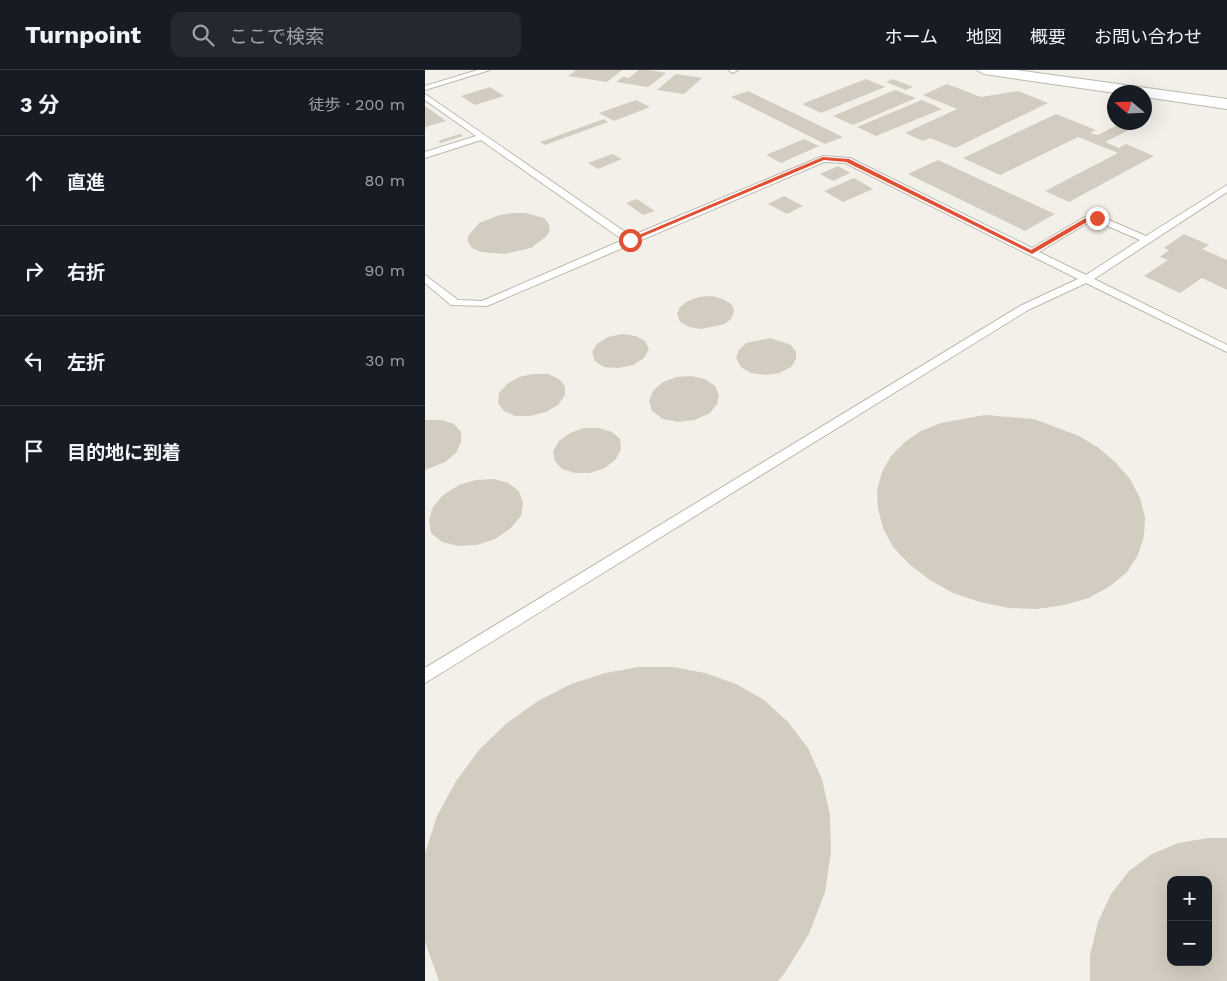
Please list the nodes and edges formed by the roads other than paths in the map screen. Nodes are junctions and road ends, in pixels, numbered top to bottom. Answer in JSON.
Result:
{"nodes":[{"id":1,"x":486,"y":70,"type":"edge"},
{"id":2,"x":984,"y":70,"type":"edge"},
{"id":3,"x":425,"y":88,"type":"edge"},
{"id":4,"x":425,"y":96,"type":"edge"},
{"id":5,"x":1227,"y":104,"type":"edge"},
{"id":6,"x":482,"y":136,"type":"junction"},
{"id":7,"x":425,"y":155,"type":"edge"},
{"id":8,"x":1227,"y":188,"type":"edge"},
{"id":9,"x":630,"y":240,"type":"junction"},
{"id":10,"x":1147,"y":240,"type":"junction"},
{"id":11,"x":1032,"y":252,"type":"junction"},
{"id":12,"x":425,"y":278,"type":"edge"},
{"id":13,"x":1088,"y":278,"type":"junction"},
{"id":14,"x":1227,"y":350,"type":"edge"},
{"id":15,"x":425,"y":676,"type":"edge"}],
"edges":[{"from":1,"to":3,"type":"lane"},
{"from":2,"to":5,"type":"street"},
{"from":4,"to":6,"type":"lane"},
{"from":6,"to":7,"type":"lane"},
{"from":6,"to":9,"type":"lane"},
{"from":8,"to":10,"type":"lane"},
{"from":9,"to":11,"type":"lane"},
{"from":9,"to":12,"type":"lane"},
{"from":10,"to":11,"type":"lane"},
{"from":10,"to":13,"type":"lane"},
{"from":11,"to":13,"type":"lane"},
{"from":13,"to":14,"type":"lane"},
{"from":13,"to":15,"type":"lane"}]}
